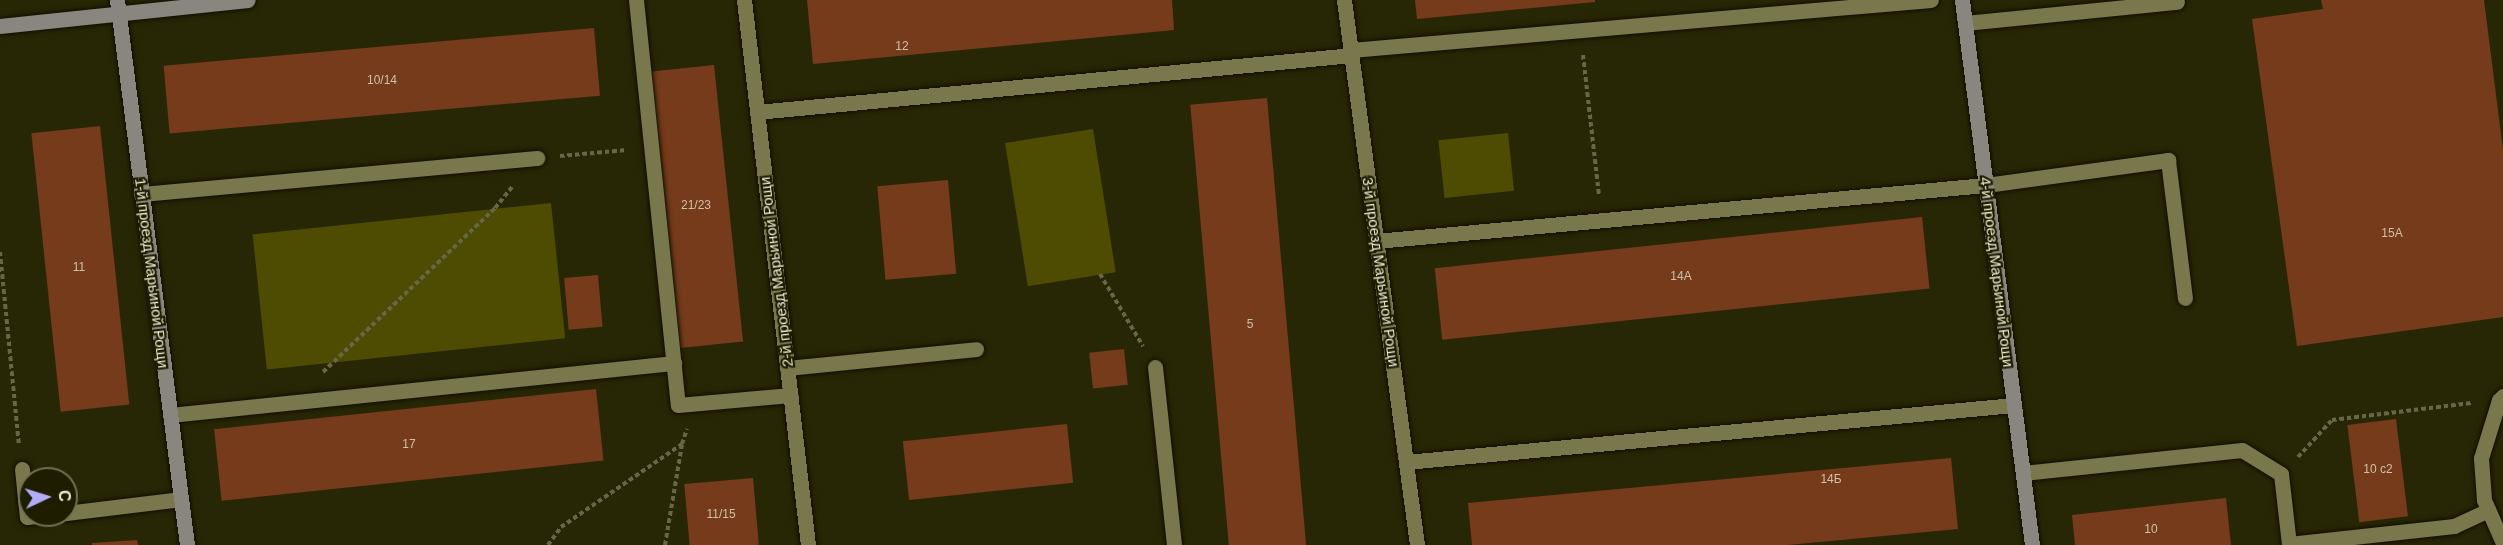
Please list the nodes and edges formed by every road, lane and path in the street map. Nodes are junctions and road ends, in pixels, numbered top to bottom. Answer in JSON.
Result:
{"nodes":[{"id":1,"x":248,"y":0,"type":"edge"},
{"id":2,"x":636,"y":0,"type":"edge"},
{"id":3,"x":744,"y":0,"type":"edge"},
{"id":4,"x":1344,"y":0,"type":"edge"},
{"id":5,"x":1931,"y":0,"type":"edge"},
{"id":6,"x":1962,"y":0,"type":"edge"},
{"id":7,"x":2177,"y":2,"type":"dead end"},
{"id":8,"x":118,"y":7,"type":"edge"},
{"id":9,"x":1965,"y":24,"type":"junction"},
{"id":10,"x":0,"y":26,"type":"edge"},
{"id":11,"x":1580,"y":30,"type":"junction"},
{"id":12,"x":1352,"y":53,"type":"junction"},
{"id":13,"x":758,"y":112,"type":"junction"},
{"id":14,"x":651,"y":148,"type":"junction"},
{"id":15,"x":537,"y":158,"type":"junction"},
{"id":16,"x":1986,"y":185,"type":"junction"},
{"id":17,"x":141,"y":194,"type":"junction"},
{"id":18,"x":1602,"y":220,"type":"junction"},
{"id":19,"x":1376,"y":241,"type":"junction"},
{"id":20,"x":0,"y":252,"type":"edge"},
{"id":21,"x":1100,"y":274,"type":"dead end"},
{"id":22,"x":2185,"y":298,"type":"dead end"},
{"id":23,"x":976,"y":349,"type":"dead end"},
{"id":24,"x":674,"y":363,"type":"junction"},
{"id":25,"x":1155,"y":367,"type":"joint"},
{"id":26,"x":787,"y":368,"type":"junction"},
{"id":27,"x":320,"y":375,"type":"dead end"},
{"id":28,"x":791,"y":395,"type":"junction"},
{"id":29,"x":2501,"y":398,"type":"edge"},
{"id":30,"x":697,"y":403,"type":"junction"},
{"id":31,"x":2014,"y":405,"type":"junction"},
{"id":32,"x":170,"y":415,"type":"junction"},
{"id":33,"x":682,"y":444,"type":"junction"},
{"id":34,"x":1406,"y":462,"type":"junction"},
{"id":35,"x":22,"y":467,"type":"edge"},
{"id":36,"x":2023,"y":473,"type":"junction"},
{"id":37,"x":2281,"y":474,"type":"junction"},
{"id":38,"x":181,"y":499,"type":"junction"},
{"id":39,"x":2489,"y":510,"type":"junction"},
{"id":40,"x":78,"y":512,"type":"edge"},
{"id":41,"x":2503,"y":543,"type":"edge"},
{"id":42,"x":187,"y":545,"type":"edge"},
{"id":43,"x":548,"y":545,"type":"edge"},
{"id":44,"x":665,"y":545,"type":"edge"},
{"id":45,"x":808,"y":545,"type":"edge"},
{"id":46,"x":1174,"y":545,"type":"edge"},
{"id":47,"x":1417,"y":545,"type":"edge"},
{"id":48,"x":2032,"y":545,"type":"edge"}],
"edges":[{"from":1,"to":8,"type":"street"},
{"from":2,"to":14,"type":"street"},
{"from":3,"to":13,"type":"street","name":"2-й проезд Марьиной Рощи"},
{"from":4,"to":12,"type":"street","name":"3-й проезд Марьиной Рощи"},
{"from":5,"to":11,"type":"street"},
{"from":6,"to":9,"type":"street","name":"4-й проезд Марьиной Рощи"},
{"from":7,"to":9,"type":"street"},
{"from":8,"to":10,"type":"street"},
{"from":8,"to":17,"type":"street","name":"1-й проезд Марьиной Рощи"},
{"from":9,"to":16,"type":"street","name":"4-й проезд Марьиной Рощи"},
{"from":11,"to":12,"type":"street"},
{"from":11,"to":18,"type":"path"},
{"from":12,"to":13,"type":"street"},
{"from":12,"to":19,"type":"street","name":"3-й проезд Марьиной Рощи"},
{"from":13,"to":26,"type":"street","name":"2-й проезд Марьиной Рощи"},
{"from":14,"to":15,"type":"path"},
{"from":14,"to":24,"type":"street"},
{"from":15,"to":17,"type":"street"},
{"from":15,"to":27,"type":"path"},
{"from":16,"to":18,"type":"street"},
{"from":16,"to":22,"type":"street"},
{"from":16,"to":31,"type":"street","name":"4-й проезд Марьиной Рощи"},
{"from":17,"to":32,"type":"street","name":"1-й проезд Марьиной Рощи"},
{"from":18,"to":19,"type":"street"},
{"from":19,"to":34,"type":"street","name":"3-й проезд Марьиной Рощи"},
{"from":20,"to":35,"type":"path"},
{"from":21,"to":25,"type":"path"},
{"from":23,"to":26,"type":"street"},
{"from":24,"to":30,"type":"street"},
{"from":24,"to":32,"type":"street"},
{"from":25,"to":46,"type":"street"},
{"from":26,"to":28,"type":"street","name":"2-й проезд Марьиной Рощи"},
{"from":28,"to":30,"type":"street"},
{"from":28,"to":45,"type":"street","name":"2-й проезд Марьиной Рощи"},
{"from":29,"to":37,"type":"path"},
{"from":29,"to":39,"type":"street"},
{"from":30,"to":33,"type":"path"},
{"from":31,"to":34,"type":"street"},
{"from":31,"to":36,"type":"street","name":"4-й проезд Марьиной Рощи"},
{"from":32,"to":38,"type":"street","name":"1-й проезд Марьиной Рощи"},
{"from":33,"to":43,"type":"path"},
{"from":33,"to":44,"type":"path"},
{"from":34,"to":47,"type":"street","name":"3-й проезд Марьиной Рощи"},
{"from":36,"to":37,"type":"street"},
{"from":36,"to":48,"type":"street","name":"4-й проезд Марьиной Рощи"},
{"from":37,"to":39,"type":"street"},
{"from":38,"to":40,"type":"street"},
{"from":38,"to":42,"type":"street","name":"1-й проезд Марьиной Рощи"},
{"from":39,"to":41,"type":"street"}]}
